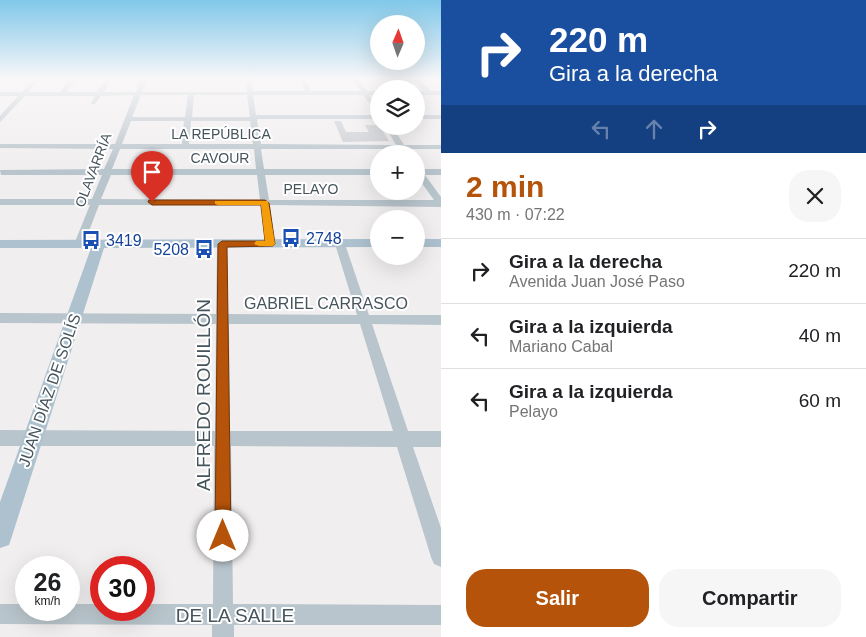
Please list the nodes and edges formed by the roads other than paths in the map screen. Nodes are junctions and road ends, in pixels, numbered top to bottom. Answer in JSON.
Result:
{"nodes":[{"id":1,"x":10,"y":109,"type":"edge"},
{"id":2,"x":132,"y":109,"type":"edge"},
{"id":3,"x":190,"y":109,"type":"edge"},
{"id":4,"x":252,"y":109,"type":"edge"},
{"id":5,"x":370,"y":117,"type":"edge"},
{"id":6,"x":425,"y":117,"type":"edge"},
{"id":7,"x":441,"y":117,"type":"edge"},
{"id":8,"x":1,"y":118,"type":"edge"},
{"id":9,"x":254,"y":118,"type":"junction"},
{"id":10,"x":128,"y":119,"type":"junction"},
{"id":11,"x":189,"y":119,"type":"junction"},
{"id":12,"x":0,"y":146,"type":"edge"},
{"id":13,"x":117,"y":146,"type":"junction"},
{"id":14,"x":186,"y":146,"type":"junction"},
{"id":15,"x":257,"y":146,"type":"junction"},
{"id":16,"x":441,"y":147,"type":"edge"},
{"id":17,"x":425,"y":148,"type":"edge"},
{"id":18,"x":370,"y":149,"type":"edge"},
{"id":19,"x":425,"y":171,"type":"edge"},
{"id":20,"x":2,"y":172,"type":"dead end"},
{"id":21,"x":107,"y":172,"type":"junction"},
{"id":22,"x":261,"y":172,"type":"junction"},
{"id":23,"x":370,"y":172,"type":"edge"},
{"id":24,"x":441,"y":172,"type":"edge"},
{"id":25,"x":425,"y":182,"type":"edge"},
{"id":26,"x":0,"y":202,"type":"edge"},
{"id":27,"x":96,"y":202,"type":"junction"},
{"id":28,"x":265,"y":203,"type":"junction"},
{"id":29,"x":441,"y":204,"type":"edge"},
{"id":30,"x":425,"y":243,"type":"edge"},
{"id":31,"x":441,"y":243,"type":"edge"},
{"id":32,"x":0,"y":244,"type":"edge"},
{"id":33,"x":79,"y":244,"type":"junction"},
{"id":34,"x":99,"y":244,"type":"junction"},
{"id":35,"x":222,"y":244,"type":"junction"},
{"id":36,"x":270,"y":244,"type":"junction"},
{"id":37,"x":340,"y":244,"type":"junction"},
{"id":38,"x":370,"y":244,"type":"edge"},
{"id":39,"x":0,"y":318,"type":"edge"},
{"id":40,"x":74,"y":318,"type":"junction"},
{"id":41,"x":222,"y":319,"type":"junction"},
{"id":42,"x":365,"y":319,"type":"junction"},
{"id":43,"x":441,"y":320,"type":"edge"},
{"id":44,"x":0,"y":438,"type":"edge"},
{"id":45,"x":33,"y":438,"type":"junction"},
{"id":46,"x":223,"y":438,"type":"junction"},
{"id":47,"x":403,"y":439,"type":"junction"},
{"id":48,"x":441,"y":439,"type":"edge"},
{"id":49,"x":0,"y":536,"type":"edge"},
{"id":50,"x":441,"y":557,"type":"edge"},
{"id":51,"x":0,"y":614,"type":"edge"},
{"id":52,"x":223,"y":615,"type":"junction"},
{"id":53,"x":441,"y":615,"type":"edge"},
{"id":54,"x":223,"y":637,"type":"edge"}],
"edges":[{"from":1,"to":8,"type":"street"},
{"from":2,"to":10,"type":"street","name":"OLAVARRÍA"},
{"from":3,"to":11,"type":"street"},
{"from":4,"to":9,"type":"street"},
{"from":5,"to":9,"type":"street"},
{"from":6,"to":7,"type":"street"},
{"from":9,"to":11,"type":"street"},
{"from":9,"to":15,"type":"street"},
{"from":10,"to":11,"type":"street"},
{"from":10,"to":13,"type":"street","name":"OLAVARRÍA"},
{"from":11,"to":14,"type":"street"},
{"from":12,"to":13,"type":"street","name":"LA REPÚBLICA"},
{"from":13,"to":14,"type":"street","name":"LA REPÚBLICA"},
{"from":13,"to":21,"type":"street","name":"OLAVARRÍA"},
{"from":14,"to":15,"type":"street","name":"LA REPÚBLICA"},
{"from":15,"to":18,"type":"street","name":"LA REPÚBLICA"},
{"from":15,"to":22,"type":"street"},
{"from":16,"to":17,"type":"street","name":"LA REPÚBLICA"},
{"from":19,"to":24,"type":"street"},
{"from":20,"to":21,"type":"street","name":"CAVOUR"},
{"from":21,"to":22,"type":"street","name":"CAVOUR"},
{"from":21,"to":27,"type":"street","name":"OLAVARRÍA"},
{"from":22,"to":23,"type":"street","name":"CAVOUR"},
{"from":22,"to":28,"type":"street"},
{"from":25,"to":29,"type":"street"},
{"from":26,"to":27,"type":"street","name":"PELAYO"},
{"from":27,"to":28,"type":"street","name":"PELAYO"},
{"from":27,"to":33,"type":"street","name":"OLAVARRÍA"},
{"from":28,"to":29,"type":"street","name":"PELAYO"},
{"from":28,"to":36,"type":"street"},
{"from":30,"to":31,"type":"main road"},
{"from":32,"to":33,"type":"main road"},
{"from":33,"to":34,"type":"main road"},
{"from":34,"to":35,"type":"main road"},
{"from":34,"to":40,"type":"main road","name":"JUAN DÍAZ DE SOLÍS"},
{"from":35,"to":36,"type":"main road"},
{"from":35,"to":41,"type":"street","name":"ALFREDO ROUILLÓN"},
{"from":36,"to":37,"type":"main road"},
{"from":37,"to":38,"type":"main road"},
{"from":37,"to":42,"type":"street"},
{"from":39,"to":40,"type":"street","name":"GABRIEL CARRASCO"},
{"from":40,"to":41,"type":"street","name":"GABRIEL CARRASCO"},
{"from":40,"to":45,"type":"main road","name":"JUAN DÍAZ DE SOLÍS"},
{"from":41,"to":42,"type":"street","name":"GABRIEL CARRASCO"},
{"from":41,"to":46,"type":"street","name":"ALFREDO ROUILLÓN"},
{"from":42,"to":43,"type":"street","name":"GABRIEL CARRASCO"},
{"from":42,"to":47,"type":"street"},
{"from":44,"to":45,"type":"street"},
{"from":45,"to":46,"type":"street"},
{"from":45,"to":49,"type":"main road","name":"JUAN DÍAZ DE SOLÍS"},
{"from":46,"to":47,"type":"street"},
{"from":46,"to":52,"type":"street","name":"ALFREDO ROUILLÓN"},
{"from":47,"to":48,"type":"street"},
{"from":47,"to":50,"type":"street"},
{"from":51,"to":52,"type":"street","name":"DE LA SALLE"},
{"from":52,"to":53,"type":"street","name":"DE LA SALLE"},
{"from":52,"to":54,"type":"street","name":"ALFREDO ROUILLÓN"}]}
